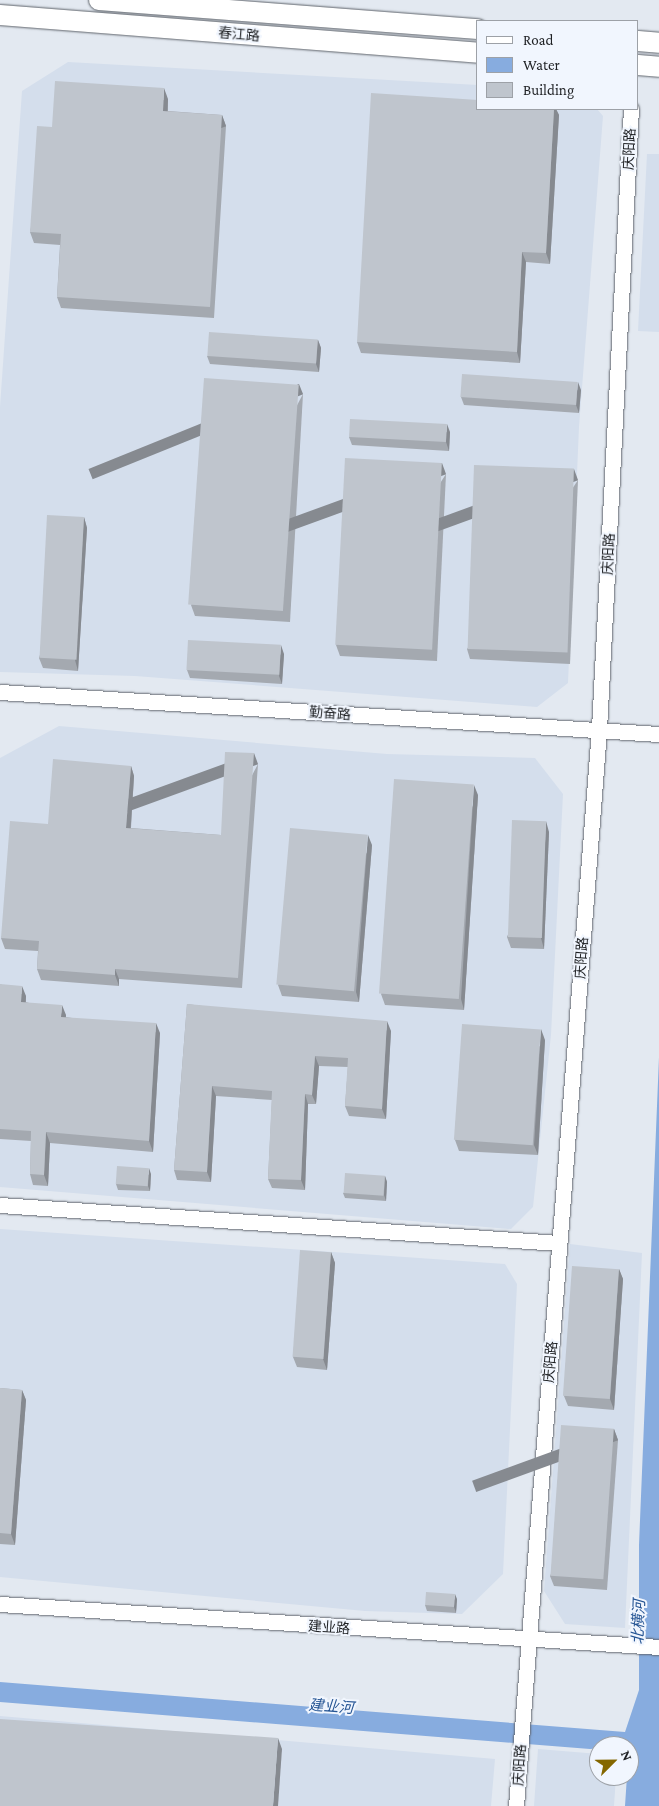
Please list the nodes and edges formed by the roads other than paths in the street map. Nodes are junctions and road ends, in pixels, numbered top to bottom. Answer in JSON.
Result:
{"nodes":[{"id":1,"x":98,"y":0,"type":"edge"},
{"id":2,"x":0,"y":15,"type":"edge"},
{"id":3,"x":477,"y":29,"type":"edge"},
{"id":4,"x":639,"y":41,"type":"edge"},
{"id":5,"x":659,"y":42,"type":"edge"},
{"id":6,"x":477,"y":53,"type":"edge"},
{"id":7,"x":639,"y":65,"type":"edge"},
{"id":8,"x":659,"y":67,"type":"edge"},
{"id":9,"x":632,"y":110,"type":"edge"},
{"id":10,"x":0,"y":692,"type":"edge"},
{"id":11,"x":599,"y":729,"type":"junction"},
{"id":12,"x":656,"y":734,"type":"edge"},
{"id":13,"x":0,"y":1205,"type":"edge"},
{"id":14,"x":559,"y":1243,"type":"junction"},
{"id":15,"x":0,"y":1604,"type":"edge"},
{"id":16,"x":528,"y":1640,"type":"junction"},
{"id":17,"x":659,"y":1647,"type":"edge"},
{"id":18,"x":516,"y":1806,"type":"edge"}],
"edges":[{"from":1,"to":3,"type":"main road","name":"春江路"},
{"from":2,"to":6,"type":"main road","name":"春江路"},
{"from":4,"to":5,"type":"main road"},
{"from":7,"to":8,"type":"main road"},
{"from":9,"to":11,"type":"street","name":"庆阳路"},
{"from":10,"to":11,"type":"street","name":"勤奋路"},
{"from":11,"to":12,"type":"street","name":"勤奋路"},
{"from":11,"to":14,"type":"street","name":"庆阳路"},
{"from":13,"to":14,"type":"street"},
{"from":14,"to":16,"type":"street","name":"庆阳路"},
{"from":15,"to":16,"type":"street","name":"建业路"},
{"from":16,"to":17,"type":"street","name":"建业路"},
{"from":16,"to":18,"type":"street","name":"庆阳路"}]}
